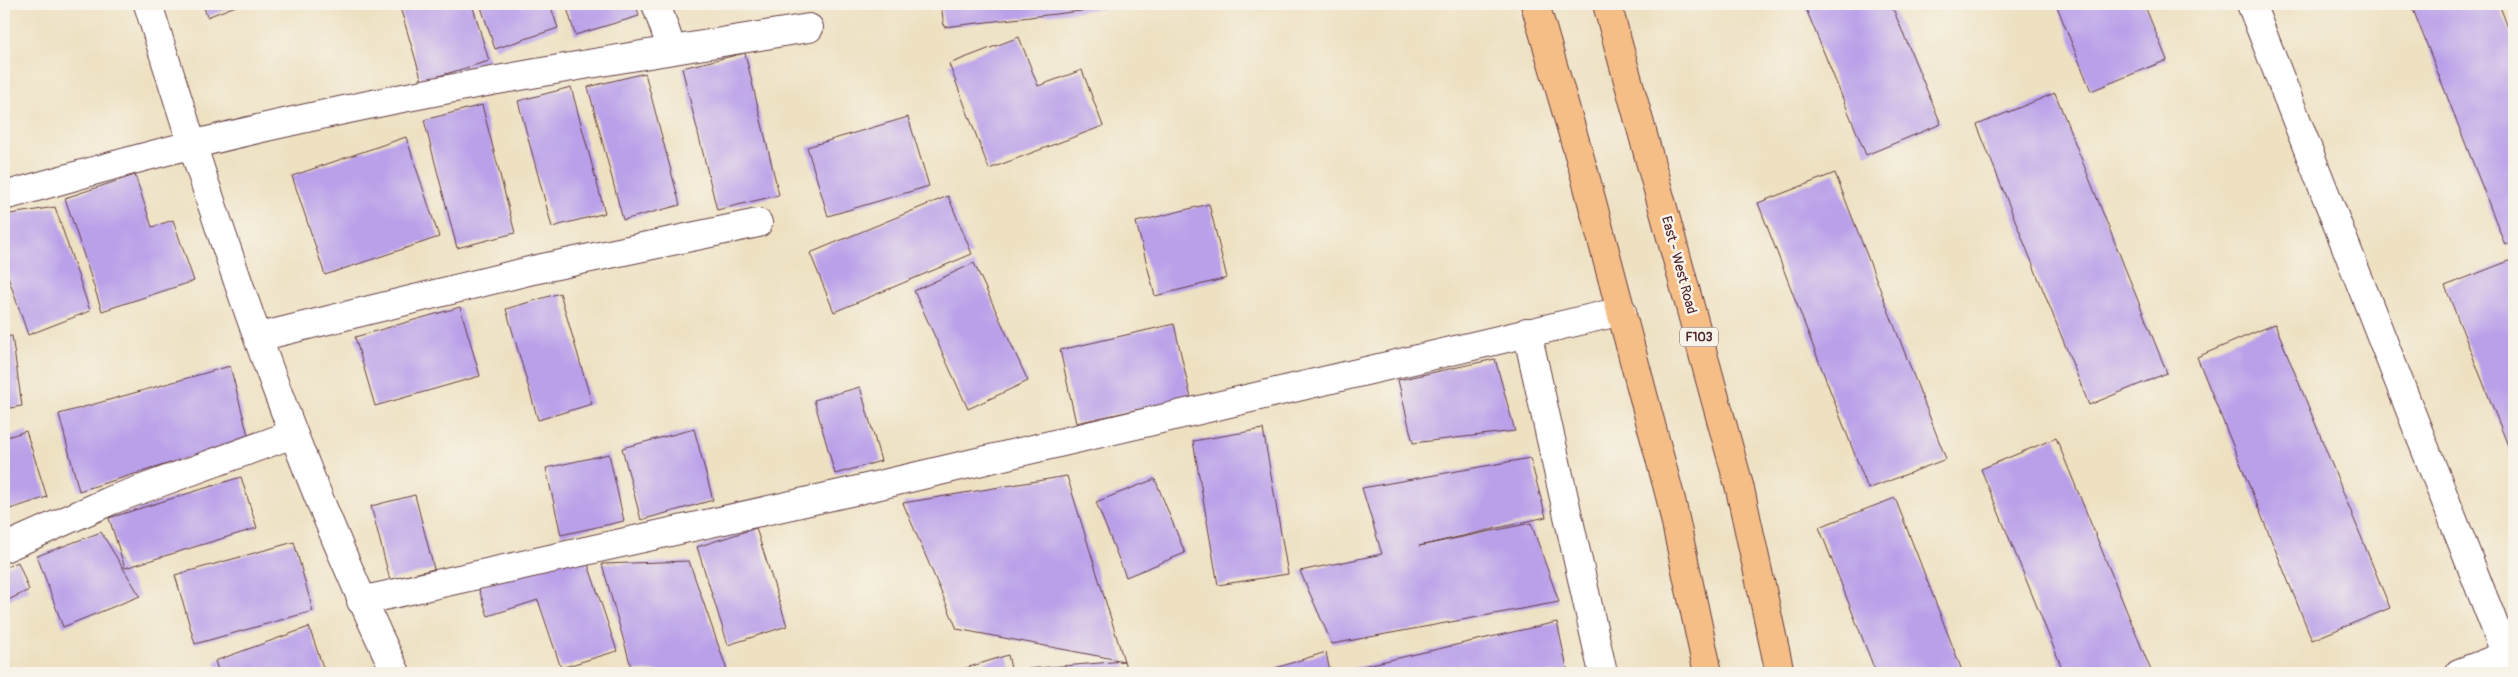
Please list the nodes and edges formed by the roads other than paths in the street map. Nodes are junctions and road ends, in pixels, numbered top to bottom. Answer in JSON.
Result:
{"nodes":[{"id":1,"x":148,"y":4,"type":"edge"},
{"id":2,"x":656,"y":4,"type":"edge"},
{"id":3,"x":1535,"y":4,"type":"edge"},
{"id":4,"x":1607,"y":4,"type":"edge"},
{"id":5,"x":2250,"y":4,"type":"edge"},
{"id":6,"x":809,"y":28,"type":"dead end"},
{"id":7,"x":672,"y":50,"type":"junction"},
{"id":8,"x":192,"y":145,"type":"junction"},
{"id":9,"x":4,"y":196,"type":"edge"},
{"id":10,"x":758,"y":223,"type":"dead end"},
{"id":11,"x":1622,"y":311,"type":"junction"},
{"id":12,"x":1528,"y":332,"type":"junction"},
{"id":13,"x":259,"y":337,"type":"junction"},
{"id":14,"x":293,"y":434,"type":"junction"},
{"id":15,"x":4,"y":548,"type":"edge"},
{"id":16,"x":362,"y":602,"type":"junction"},
{"id":17,"x":2510,"y":654,"type":"edge"},
{"id":18,"x":396,"y":673,"type":"edge"},
{"id":19,"x":1603,"y":673,"type":"edge"},
{"id":20,"x":1708,"y":673,"type":"edge"},
{"id":21,"x":1780,"y":673,"type":"edge"},
{"id":22,"x":2459,"y":673,"type":"edge"}],
"edges":[{"from":1,"to":8,"type":"street"},
{"from":2,"to":7,"type":"street"},
{"from":3,"to":11,"type":"main road"},
{"from":4,"to":21,"type":"main road","name":"East - West Road","number":"F103"},
{"from":5,"to":17,"type":"street"},
{"from":6,"to":7,"type":"street"},
{"from":7,"to":8,"type":"street"},
{"from":8,"to":9,"type":"street"},
{"from":8,"to":13,"type":"street"},
{"from":10,"to":13,"type":"street"},
{"from":11,"to":12,"type":"street"},
{"from":11,"to":20,"type":"main road"},
{"from":12,"to":16,"type":"street"},
{"from":12,"to":19,"type":"street"},
{"from":13,"to":14,"type":"street"},
{"from":14,"to":15,"type":"street"},
{"from":14,"to":16,"type":"street"},
{"from":16,"to":18,"type":"street"},
{"from":17,"to":22,"type":"street"}]}
